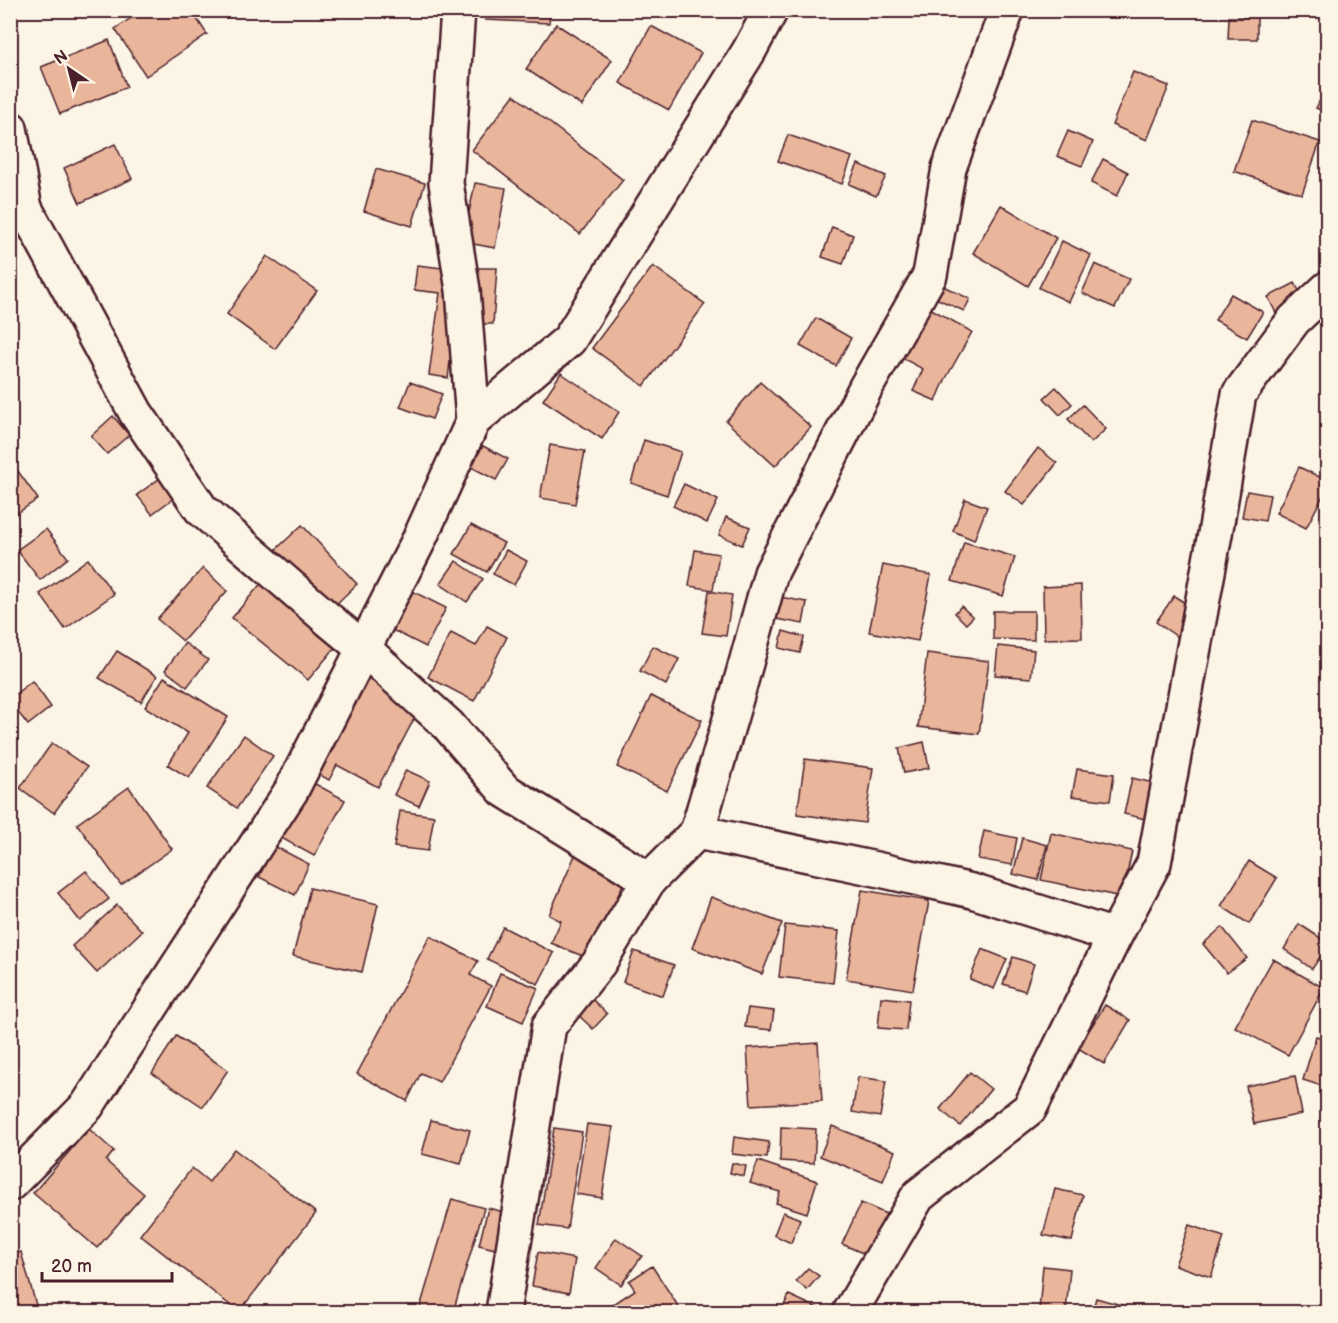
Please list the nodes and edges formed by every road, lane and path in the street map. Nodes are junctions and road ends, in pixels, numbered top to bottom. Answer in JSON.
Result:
{"nodes":[{"id":1,"x":458,"y":10,"type":"edge"},
{"id":2,"x":771,"y":10,"type":"edge"},
{"id":3,"x":1007,"y":10,"type":"edge"},
{"id":4,"x":10,"y":128,"type":"edge"},
{"id":5,"x":1328,"y":288,"type":"edge"},
{"id":6,"x":473,"y":421,"type":"junction"},
{"id":7,"x":364,"y":649,"type":"junction"},
{"id":8,"x":697,"y":832,"type":"junction"},
{"id":9,"x":649,"y":880,"type":"junction"},
{"id":10,"x":1115,"y":936,"type":"junction"},
{"id":11,"x":10,"y":1184,"type":"edge"},
{"id":12,"x":503,"y":1312,"type":"edge"},
{"id":13,"x":850,"y":1312,"type":"edge"}],
"edges":[{"from":1,"to":6,"type":"street"},
{"from":2,"to":6,"type":"street"},
{"from":3,"to":8,"type":"street"},
{"from":4,"to":7,"type":"street"},
{"from":5,"to":10,"type":"street"},
{"from":6,"to":7,"type":"street"},
{"from":7,"to":9,"type":"street"},
{"from":7,"to":11,"type":"street"},
{"from":8,"to":9,"type":"street"},
{"from":8,"to":10,"type":"street"},
{"from":9,"to":12,"type":"street"},
{"from":10,"to":13,"type":"street"}]}
